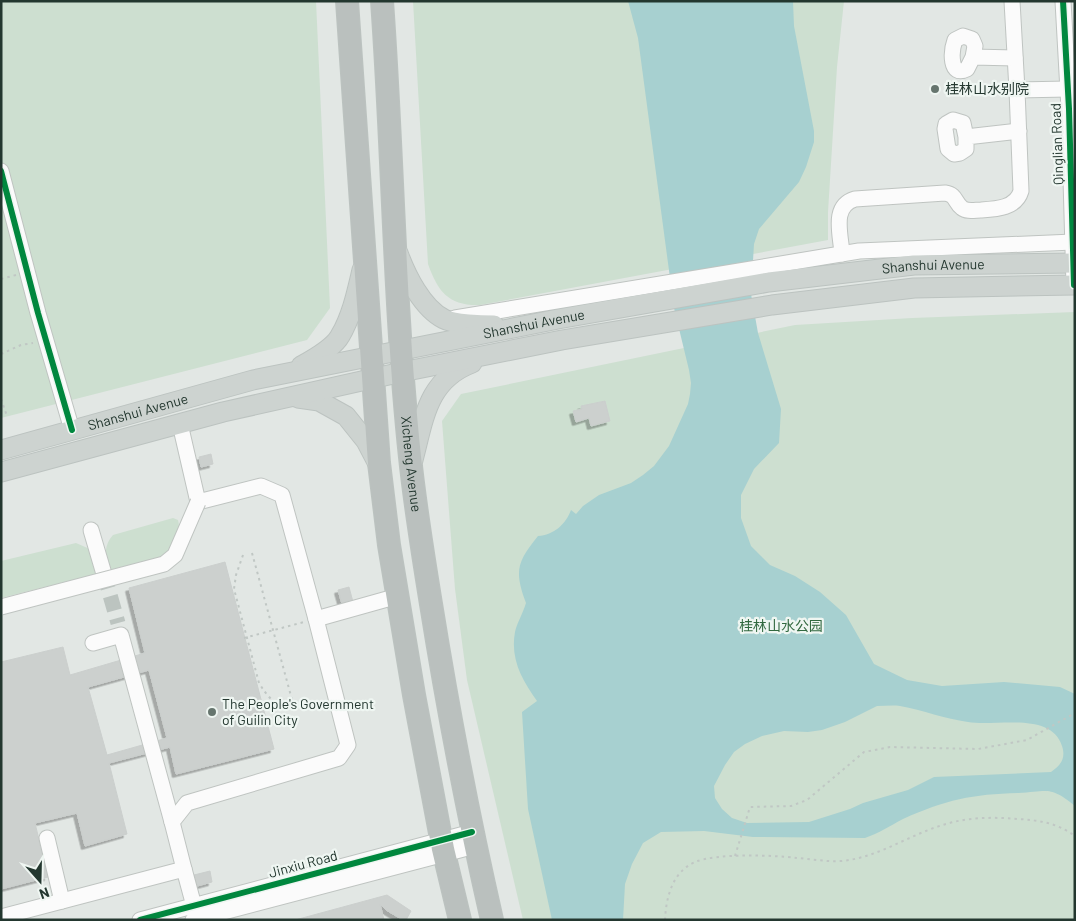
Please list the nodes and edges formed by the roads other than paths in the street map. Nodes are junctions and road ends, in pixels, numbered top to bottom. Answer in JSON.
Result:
{"nodes":[{"id":1,"x":347,"y":1,"type":"edge"},
{"id":2,"x":382,"y":1,"type":"edge"},
{"id":3,"x":1012,"y":1,"type":"edge"},
{"id":4,"x":1062,"y":1,"type":"edge"},
{"id":5,"x":973,"y":57,"type":"dead end"},
{"id":6,"x":1015,"y":58,"type":"junction"},
{"id":7,"x":1068,"y":89,"type":"junction"},
{"id":8,"x":1017,"y":90,"type":"junction"},
{"id":9,"x":1019,"y":131,"type":"junction"},
{"id":10,"x":966,"y":137,"type":"dead end"},
{"id":11,"x":1,"y":171,"type":"edge"},
{"id":12,"x":1073,"y":242,"type":"junction"},
{"id":13,"x":396,"y":248,"type":"junction"},
{"id":14,"x":842,"y":254,"type":"junction"},
{"id":15,"x":365,"y":256,"type":"junction"},
{"id":16,"x":1074,"y":263,"type":"edge"},
{"id":17,"x":1074,"y":285,"type":"edge"},
{"id":18,"x":444,"y":320,"type":"junction"},
{"id":19,"x":518,"y":327,"type":"junction"},
{"id":20,"x":498,"y":353,"type":"junction"},
{"id":21,"x":372,"y":355,"type":"junction"},
{"id":22,"x":402,"y":361,"type":"junction"},
{"id":23,"x":286,"y":373,"type":"junction"},
{"id":24,"x":374,"y":378,"type":"junction"},
{"id":25,"x":292,"y":397,"type":"junction"},
{"id":26,"x":180,"y":424,"type":"junction"},
{"id":27,"x":72,"y":430,"type":"junction"},
{"id":28,"x":1,"y":450,"type":"edge"},
{"id":29,"x":380,"y":467,"type":"junction"},
{"id":30,"x":411,"y":469,"type":"junction"},
{"id":31,"x":1,"y":472,"type":"edge"},
{"id":32,"x":198,"y":502,"type":"junction"},
{"id":33,"x":92,"y":530,"type":"dead end"},
{"id":34,"x":104,"y":574,"type":"tunnel mouth"},
{"id":35,"x":398,"y":596,"type":"junction"},
{"id":36,"x":1,"y":606,"type":"edge"},
{"id":37,"x":316,"y":619,"type":"junction"},
{"id":38,"x":93,"y":643,"type":"dead end"},
{"id":39,"x":172,"y":822,"type":"junction"},
{"id":40,"x":47,"y":838,"type":"dead end"},
{"id":41,"x":474,"y":839,"type":"junction"},
{"id":42,"x":443,"y":847,"type":"junction"},
{"id":43,"x":184,"y":869,"type":"junction"},
{"id":44,"x":62,"y":901,"type":"junction"},
{"id":45,"x":194,"y":913,"type":"edge"},
{"id":46,"x":1,"y":917,"type":"edge"},
{"id":47,"x":140,"y":920,"type":"edge"},
{"id":48,"x":460,"y":920,"type":"edge"},
{"id":49,"x":492,"y":920,"type":"edge"}],
"edges":[{"from":1,"to":15,"type":"highway"},
{"from":2,"to":13,"type":"highway","name":"Xicheng Avenue"},
{"from":3,"to":6,"type":"street"},
{"from":4,"to":7,"type":"street","name":"Qinglian Road"},
{"from":5,"to":6,"type":"street"},
{"from":6,"to":8,"type":"street"},
{"from":7,"to":8,"type":"street"},
{"from":7,"to":12,"type":"street","name":"Qinglian Road"},
{"from":8,"to":9,"type":"street"},
{"from":9,"to":10,"type":"street"},
{"from":9,"to":14,"type":"street"},
{"from":11,"to":27,"type":"street"},
{"from":12,"to":14,"type":"street"},
{"from":12,"to":16,"type":"street","name":"Qinglian Road"},
{"from":13,"to":18,"type":"main road"},
{"from":13,"to":22,"type":"highway","name":"Xicheng Avenue"},
{"from":14,"to":18,"type":"street"},
{"from":15,"to":21,"type":"highway"},
{"from":15,"to":23,"type":"main road"},
{"from":16,"to":17,"type":"street","name":"Qinglian Road"},
{"from":16,"to":19,"type":"main road","name":"Shanshui Avenue"},
{"from":17,"to":20,"type":"main road","name":"Shanshui Avenue"},
{"from":18,"to":19,"type":"main road"},
{"from":19,"to":22,"type":"main road","name":"Shanshui Avenue"},
{"from":20,"to":22,"type":"main road","name":"Shanshui Avenue"},
{"from":20,"to":30,"type":"main road"},
{"from":21,"to":22,"type":"main road","name":"Shanshui Avenue"},
{"from":21,"to":23,"type":"main road","name":"Shanshui Avenue"},
{"from":21,"to":24,"type":"highway"},
{"from":22,"to":24,"type":"main road","name":"Shanshui Avenue"},
{"from":22,"to":30,"type":"highway","name":"Xicheng Avenue"},
{"from":23,"to":27,"type":"main road","name":"Shanshui Avenue"},
{"from":24,"to":25,"type":"main road","name":"Shanshui Avenue"},
{"from":24,"to":29,"type":"highway"},
{"from":25,"to":26,"type":"main road","name":"Shanshui Avenue"},
{"from":25,"to":29,"type":"main road"},
{"from":26,"to":31,"type":"main road","name":"Shanshui Avenue"},
{"from":26,"to":32,"type":"street"},
{"from":27,"to":28,"type":"main road","name":"Shanshui Avenue"},
{"from":29,"to":35,"type":"highway"},
{"from":30,"to":41,"type":"highway","name":"Xicheng Avenue"},
{"from":32,"to":36,"type":"street","bridge":true},
{"from":32,"to":37,"type":"street"},
{"from":33,"to":34,"type":"street"},
{"from":35,"to":37,"type":"street"},
{"from":35,"to":42,"type":"highway"},
{"from":37,"to":39,"type":"street"},
{"from":38,"to":39,"type":"street"},
{"from":39,"to":43,"type":"street"},
{"from":40,"to":44,"type":"street"},
{"from":41,"to":42,"type":"street","name":"Jinxiu Road"},
{"from":41,"to":49,"type":"highway","name":"Xicheng Avenue"},
{"from":42,"to":45,"type":"street","name":"Jinxiu Road"},
{"from":42,"to":48,"type":"highway"},
{"from":43,"to":44,"type":"street"},
{"from":43,"to":45,"type":"street"},
{"from":44,"to":46,"type":"street"},
{"from":45,"to":47,"type":"street","name":"Jinxiu Road"}]}
